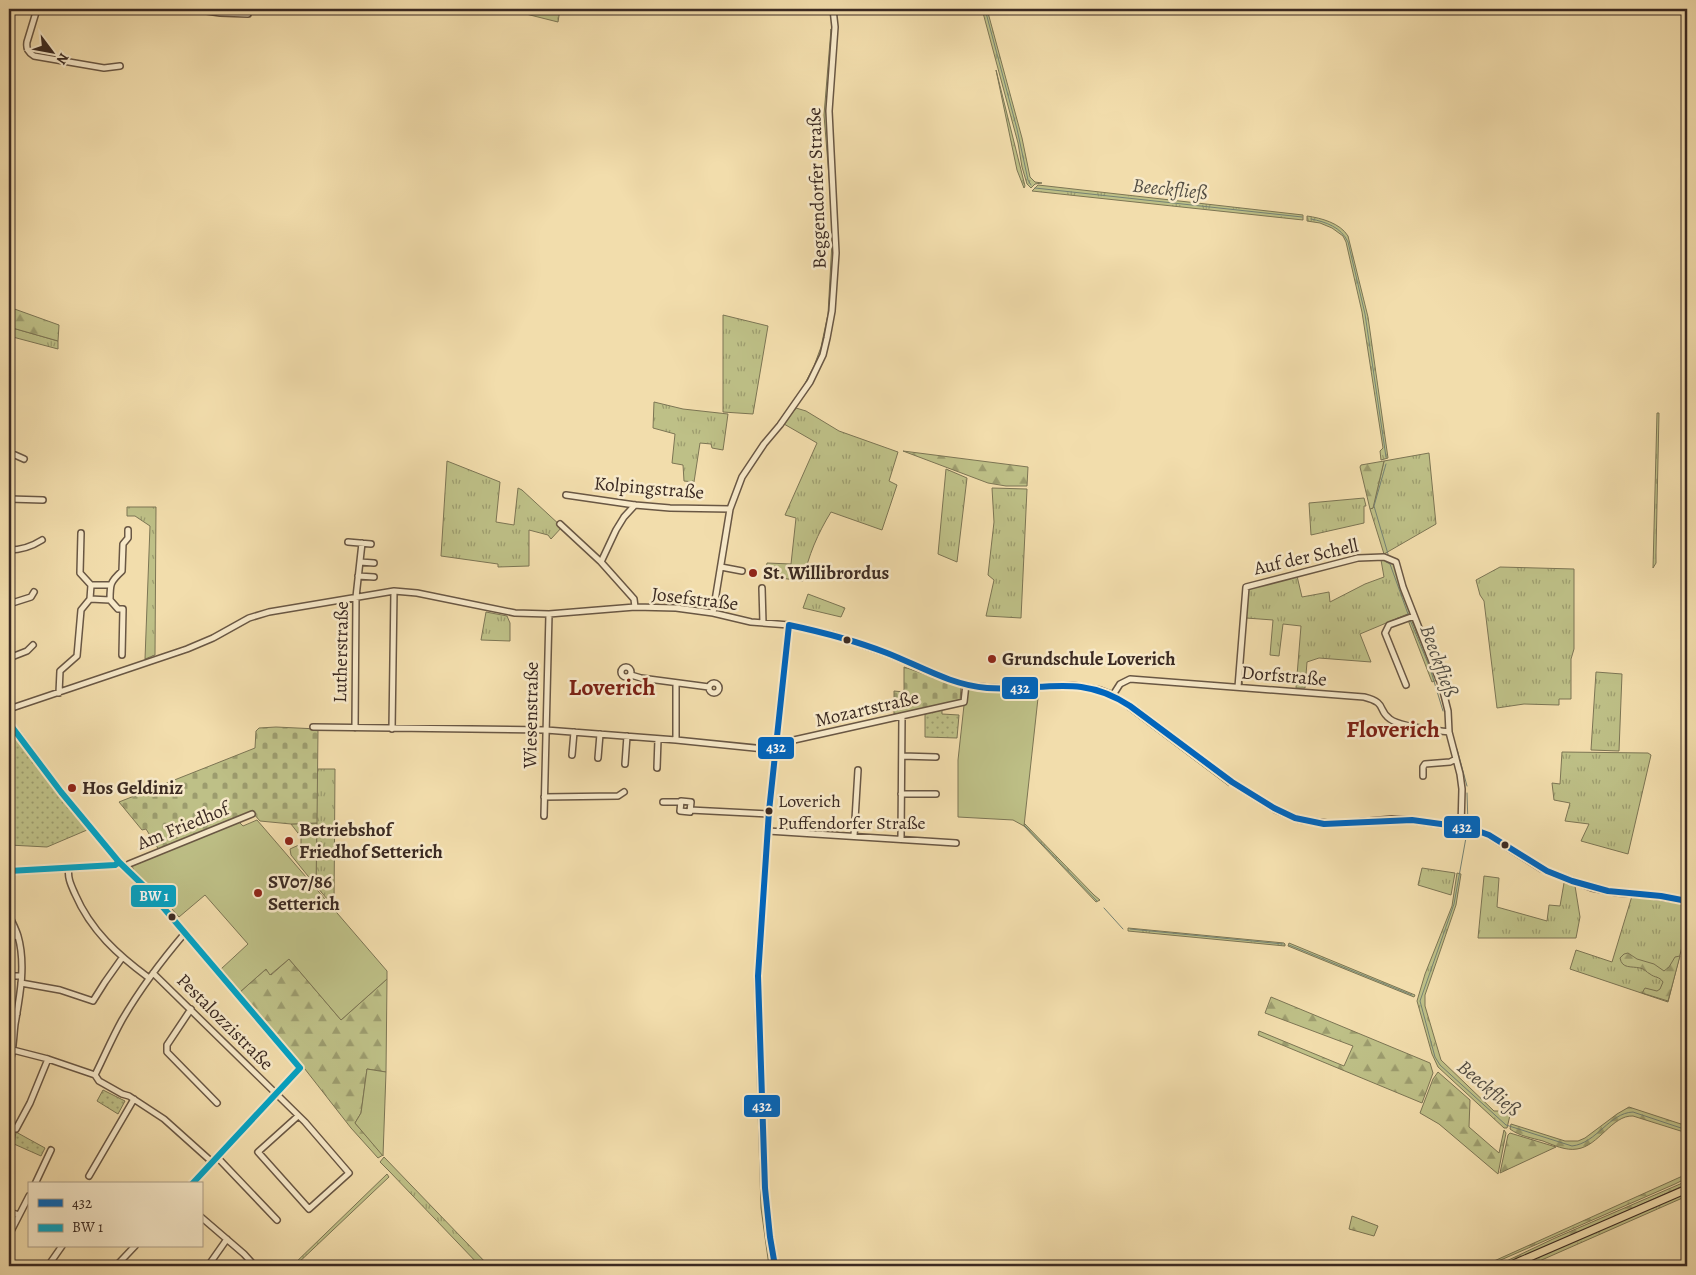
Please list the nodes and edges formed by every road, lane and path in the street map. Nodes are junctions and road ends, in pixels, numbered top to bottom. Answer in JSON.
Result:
{"nodes":[{"id":1,"x":37,"y":9,"type":"edge"},
{"id":2,"x":193,"y":9,"type":"edge"},
{"id":3,"x":833,"y":9,"type":"edge"},
{"id":4,"x":248,"y":14,"type":"dead end"},
{"id":5,"x":120,"y":66,"type":"dead end"},
{"id":6,"x":9,"y":454,"type":"edge"},
{"id":7,"x":24,"y":459,"type":"dead end"},
{"id":8,"x":566,"y":495,"type":"dead end"},
{"id":9,"x":9,"y":499,"type":"edge"},
{"id":10,"x":43,"y":500,"type":"dead end"},
{"id":11,"x":635,"y":505,"type":"junction"},
{"id":12,"x":730,"y":509,"type":"junction"},
{"id":13,"x":560,"y":524,"type":"dead end"},
{"id":14,"x":128,"y":530,"type":"dead end"},
{"id":15,"x":81,"y":533,"type":"dead end"},
{"id":16,"x":42,"y":540,"type":"dead end"},
{"id":17,"x":348,"y":542,"type":"dead end"},
{"id":18,"x":362,"y":543,"type":"junction"},
{"id":19,"x":371,"y":544,"type":"dead end"},
{"id":20,"x":9,"y":550,"type":"edge"},
{"id":21,"x":360,"y":562,"type":"junction"},
{"id":22,"x":601,"y":562,"type":"junction"},
{"id":23,"x":374,"y":563,"type":"dead end"},
{"id":24,"x":721,"y":567,"type":"junction"},
{"id":25,"x":742,"y":571,"type":"dead end"},
{"id":26,"x":358,"y":576,"type":"junction"},
{"id":27,"x":374,"y":577,"type":"dead end"},
{"id":28,"x":91,"y":584,"type":"junction"},
{"id":29,"x":110,"y":585,"type":"junction"},
{"id":30,"x":762,"y":588,"type":"dead end"},
{"id":31,"x":394,"y":591,"type":"junction"},
{"id":32,"x":34,"y":592,"type":"dead end"},
{"id":33,"x":356,"y":597,"type":"junction"},
{"id":34,"x":90,"y":600,"type":"junction"},
{"id":35,"x":110,"y":600,"type":"junction"},
{"id":36,"x":9,"y":604,"type":"edge"},
{"id":37,"x":635,"y":608,"type":"junction"},
{"id":38,"x":713,"y":613,"type":"junction"},
{"id":39,"x":549,"y":614,"type":"junction"},
{"id":40,"x":1414,"y":616,"type":"junction"},
{"id":41,"x":763,"y":623,"type":"junction"},
{"id":42,"x":789,"y":625,"type":"junction"},
{"id":43,"x":33,"y":645,"type":"dead end"},
{"id":44,"x":122,"y":655,"type":"dead end"},
{"id":45,"x":9,"y":658,"type":"edge"},
{"id":46,"x":631,"y":675,"type":"dead end"},
{"id":47,"x":676,"y":683,"type":"junction"},
{"id":48,"x":966,"y":684,"type":"junction"},
{"id":49,"x":1406,"y":685,"type":"dead end"},
{"id":50,"x":709,"y":687,"type":"dead end"},
{"id":51,"x":1238,"y":687,"type":"junction"},
{"id":52,"x":59,"y":692,"type":"junction"},
{"id":53,"x":1113,"y":695,"type":"junction"},
{"id":54,"x":9,"y":710,"type":"edge"},
{"id":55,"x":902,"y":716,"type":"junction"},
{"id":56,"x":9,"y":723,"type":"edge"},
{"id":57,"x":313,"y":727,"type":"dead end"},
{"id":58,"x":355,"y":728,"type":"junction"},
{"id":59,"x":392,"y":729,"type":"junction"},
{"id":60,"x":546,"y":730,"type":"junction"},
{"id":61,"x":574,"y":732,"type":"junction"},
{"id":62,"x":1449,"y":732,"type":"junction"},
{"id":63,"x":600,"y":734,"type":"junction"},
{"id":64,"x":627,"y":736,"type":"junction"},
{"id":65,"x":658,"y":739,"type":"junction"},
{"id":66,"x":676,"y":740,"type":"junction"},
{"id":67,"x":775,"y":747,"type":"junction"},
{"id":68,"x":572,"y":756,"type":"dead end"},
{"id":69,"x":902,"y":756,"type":"junction"},
{"id":70,"x":936,"y":757,"type":"dead end"},
{"id":71,"x":598,"y":758,"type":"dead end"},
{"id":72,"x":1456,"y":759,"type":"junction"},
{"id":73,"x":625,"y":764,"type":"dead end"},
{"id":74,"x":657,"y":768,"type":"dead end"},
{"id":75,"x":858,"y":770,"type":"dead end"},
{"id":76,"x":1423,"y":776,"type":"dead end"},
{"id":77,"x":624,"y":792,"type":"dead end"},
{"id":78,"x":901,"y":794,"type":"junction"},
{"id":79,"x":936,"y":794,"type":"dead end"},
{"id":80,"x":544,"y":797,"type":"junction"},
{"id":81,"x":663,"y":802,"type":"dead end"},
{"id":82,"x":680,"y":802,"type":"junction"},
{"id":83,"x":690,"y":810,"type":"junction"},
{"id":84,"x":252,"y":814,"type":"dead end"},
{"id":85,"x":769,"y":814,"type":"junction"},
{"id":86,"x":544,"y":816,"type":"dead end"},
{"id":87,"x":1462,"y":827,"type":"junction"},
{"id":88,"x":768,"y":831,"type":"junction"},
{"id":89,"x":854,"y":836,"type":"junction"},
{"id":90,"x":901,"y":839,"type":"junction"},
{"id":91,"x":956,"y":843,"type":"dead end"},
{"id":92,"x":119,"y":862,"type":"junction"},
{"id":93,"x":69,"y":868,"type":"junction"},
{"id":94,"x":126,"y":868,"type":"junction"},
{"id":95,"x":9,"y":870,"type":"edge"},
{"id":96,"x":1687,"y":901,"type":"edge"},
{"id":97,"x":9,"y":915,"type":"edge"},
{"id":98,"x":185,"y":933,"type":"junction"},
{"id":99,"x":18,"y":936,"type":"junction"},
{"id":100,"x":9,"y":937,"type":"edge"},
{"id":101,"x":122,"y":958,"type":"junction"},
{"id":102,"x":153,"y":973,"type":"junction"},
{"id":103,"x":9,"y":976,"type":"edge"},
{"id":104,"x":21,"y":976,"type":"junction"},
{"id":105,"x":149,"y":978,"type":"junction"},
{"id":106,"x":21,"y":983,"type":"junction"},
{"id":107,"x":191,"y":1009,"type":"junction"},
{"id":108,"x":9,"y":1012,"type":"edge"},
{"id":109,"x":17,"y":1014,"type":"junction"},
{"id":110,"x":11,"y":1049,"type":"edge"},
{"id":111,"x":48,"y":1059,"type":"junction"},
{"id":112,"x":9,"y":1066,"type":"edge"},
{"id":113,"x":95,"y":1075,"type":"junction"},
{"id":114,"x":275,"y":1093,"type":"junction"},
{"id":115,"x":134,"y":1099,"type":"junction"},
{"id":116,"x":217,"y":1103,"type":"dead end"},
{"id":117,"x":298,"y":1116,"type":"junction"},
{"id":118,"x":16,"y":1129,"type":"dead end"},
{"id":119,"x":51,"y":1150,"type":"dead end"},
{"id":120,"x":217,"y":1157,"type":"junction"},
{"id":121,"x":212,"y":1162,"type":"junction"},
{"id":122,"x":89,"y":1176,"type":"dead end"},
{"id":123,"x":36,"y":1182,"type":"edge"},
{"id":124,"x":194,"y":1182,"type":"edge"},
{"id":125,"x":1687,"y":1189,"type":"edge"},
{"id":126,"x":28,"y":1198,"type":"edge"},
{"id":127,"x":9,"y":1212,"type":"edge"},
{"id":128,"x":19,"y":1215,"type":"junction"},
{"id":129,"x":202,"y":1218,"type":"edge"},
{"id":130,"x":277,"y":1220,"type":"dead end"},
{"id":131,"x":9,"y":1235,"type":"edge"},
{"id":132,"x":227,"y":1239,"type":"junction"},
{"id":133,"x":61,"y":1248,"type":"edge"},
{"id":134,"x":133,"y":1248,"type":"edge"},
{"id":135,"x":48,"y":1266,"type":"edge"},
{"id":136,"x":117,"y":1266,"type":"edge"},
{"id":137,"x":208,"y":1266,"type":"edge"},
{"id":138,"x":255,"y":1266,"type":"edge"},
{"id":139,"x":775,"y":1266,"type":"edge"},
{"id":140,"x":1509,"y":1266,"type":"edge"}],
"edges":[{"from":1,"to":5,"type":"street"},
{"from":2,"to":4,"type":"street"},
{"from":3,"to":12,"type":"street","name":"Beggendorfer Straße"},
{"from":6,"to":7,"type":"street"},
{"from":8,"to":11,"type":"street","name":"Kolpingstraße"},
{"from":9,"to":10,"type":"street"},
{"from":11,"to":12,"type":"street","name":"Kolpingstraße"},
{"from":11,"to":22,"type":"street"},
{"from":12,"to":24,"type":"street","name":"Beggendorfer Straße"},
{"from":13,"to":22,"type":"street"},
{"from":14,"to":29,"type":"street"},
{"from":15,"to":28,"type":"street"},
{"from":16,"to":20,"type":"street"},
{"from":17,"to":18,"type":"street"},
{"from":18,"to":19,"type":"street"},
{"from":18,"to":21,"type":"street","name":"Lutherstraße"},
{"from":21,"to":23,"type":"street"},
{"from":21,"to":26,"type":"street","name":"Lutherstraße"},
{"from":22,"to":37,"type":"street"},
{"from":24,"to":25,"type":"street"},
{"from":24,"to":38,"type":"street","name":"Beggendorfer Straße"},
{"from":26,"to":27,"type":"street","name":"Lutherstraße"},
{"from":26,"to":33,"type":"street","name":"Lutherstraße"},
{"from":28,"to":29,"type":"street"},
{"from":28,"to":34,"type":"street"},
{"from":29,"to":35,"type":"street"},
{"from":30,"to":41,"type":"street"},
{"from":31,"to":33,"type":"street","name":"Josefstraße"},
{"from":31,"to":39,"type":"street","name":"Josefstraße"},
{"from":31,"to":59,"type":"street"},
{"from":32,"to":36,"type":"street"},
{"from":33,"to":52,"type":"street","name":"Josefstraße"},
{"from":33,"to":58,"type":"street","name":"Lutherstraße"},
{"from":34,"to":35,"type":"street"},
{"from":34,"to":52,"type":"street"},
{"from":35,"to":44,"type":"street"},
{"from":37,"to":38,"type":"street","name":"Josefstraße"},
{"from":37,"to":39,"type":"street","name":"Josefstraße"},
{"from":38,"to":41,"type":"street","name":"Josefstraße"},
{"from":39,"to":60,"type":"street","name":"Wiesenstraße"},
{"from":40,"to":49,"type":"street"},
{"from":40,"to":51,"type":"street","name":"Auf der Schell"},
{"from":40,"to":62,"type":"street"},
{"from":41,"to":42,"type":"street","name":"Josefstraße"},
{"from":42,"to":48,"type":"street","name":"Josefstraße"},
{"from":42,"to":67,"type":"street"},
{"from":43,"to":45,"type":"street"},
{"from":46,"to":47,"type":"street"},
{"from":47,"to":50,"type":"street"},
{"from":47,"to":66,"type":"street"},
{"from":48,"to":53,"type":"street","name":"Josefstraße"},
{"from":48,"to":55,"type":"street","name":"Mozartstraße"},
{"from":51,"to":53,"type":"street","name":"Dorfstraße"},
{"from":51,"to":62,"type":"street","name":"Dorfstraße"},
{"from":52,"to":54,"type":"street","name":"Josefstraße"},
{"from":53,"to":87,"type":"street","name":"Josefstraße"},
{"from":55,"to":67,"type":"street","name":"Mozartstraße"},
{"from":55,"to":69,"type":"street"},
{"from":56,"to":92,"type":"street"},
{"from":57,"to":58,"type":"street","name":"Mozartstraße"},
{"from":58,"to":59,"type":"street","name":"Mozartstraße"},
{"from":59,"to":60,"type":"street","name":"Mozartstraße"},
{"from":60,"to":61,"type":"street","name":"Mozartstraße"},
{"from":60,"to":80,"type":"street","name":"Wiesenstraße"},
{"from":61,"to":63,"type":"street","name":"Mozartstraße"},
{"from":61,"to":68,"type":"street"},
{"from":62,"to":72,"type":"street"},
{"from":63,"to":64,"type":"street","name":"Mozartstraße"},
{"from":63,"to":71,"type":"street"},
{"from":64,"to":65,"type":"street","name":"Mozartstraße"},
{"from":64,"to":73,"type":"street"},
{"from":65,"to":66,"type":"street","name":"Mozartstraße"},
{"from":65,"to":74,"type":"street"},
{"from":66,"to":67,"type":"street","name":"Mozartstraße"},
{"from":67,"to":85,"type":"street"},
{"from":69,"to":70,"type":"street"},
{"from":69,"to":78,"type":"street"},
{"from":72,"to":76,"type":"street"},
{"from":72,"to":87,"type":"street"},
{"from":75,"to":89,"type":"street"},
{"from":77,"to":80,"type":"street"},
{"from":78,"to":79,"type":"street"},
{"from":78,"to":90,"type":"street"},
{"from":80,"to":86,"type":"street","name":"Wiesenstraße"},
{"from":81,"to":82,"type":"street"},
{"from":82,"to":83,"type":"street"},
{"from":82,"to":83,"type":"street"},
{"from":83,"to":85,"type":"street"},
{"from":84,"to":94,"type":"street","name":"Am Friedhof"},
{"from":85,"to":88,"type":"street"},
{"from":87,"to":96,"type":"street","name":"Josefstraße"},
{"from":88,"to":89,"type":"street"},
{"from":88,"to":139,"type":"street"},
{"from":89,"to":90,"type":"street"},
{"from":90,"to":91,"type":"street"},
{"from":92,"to":93,"type":"street"},
{"from":92,"to":94,"type":"street"},
{"from":93,"to":95,"type":"street"},
{"from":93,"to":101,"type":"street"},
{"from":94,"to":98,"type":"street"},
{"from":97,"to":99,"type":"street"},
{"from":98,"to":102,"type":"street"},
{"from":98,"to":114,"type":"street"},
{"from":99,"to":100,"type":"street"},
{"from":99,"to":104,"type":"street"},
{"from":101,"to":105,"type":"street"},
{"from":101,"to":106,"type":"street"},
{"from":102,"to":105,"type":"street"},
{"from":102,"to":107,"type":"street","name":"Pestalozzistraße"},
{"from":103,"to":104,"type":"street"},
{"from":104,"to":106,"type":"street"},
{"from":105,"to":113,"type":"street"},
{"from":106,"to":109,"type":"street"},
{"from":107,"to":114,"type":"street","name":"Pestalozzistraße"},
{"from":107,"to":116,"type":"street"},
{"from":108,"to":109,"type":"street"},
{"from":109,"to":110,"type":"street"},
{"from":110,"to":111,"type":"street"},
{"from":110,"to":112,"type":"street"},
{"from":111,"to":113,"type":"street"},
{"from":111,"to":118,"type":"street"},
{"from":113,"to":115,"type":"street"},
{"from":114,"to":117,"type":"street","name":"Pestalozzistraße"},
{"from":114,"to":120,"type":"street"},
{"from":115,"to":121,"type":"street"},
{"from":115,"to":122,"type":"street"},
{"from":117,"to":117,"type":"street","name":"Pestalozzistraße"},
{"from":119,"to":123,"type":"street"},
{"from":120,"to":121,"type":"street"},
{"from":120,"to":130,"type":"street"},
{"from":121,"to":124,"type":"street"},
{"from":125,"to":140,"type":"main road"},
{"from":126,"to":128,"type":"street"},
{"from":127,"to":128,"type":"street"},
{"from":128,"to":131,"type":"street"},
{"from":129,"to":132,"type":"street"},
{"from":132,"to":137,"type":"street"},
{"from":132,"to":138,"type":"street"},
{"from":133,"to":135,"type":"street"},
{"from":134,"to":136,"type":"street"}]}
